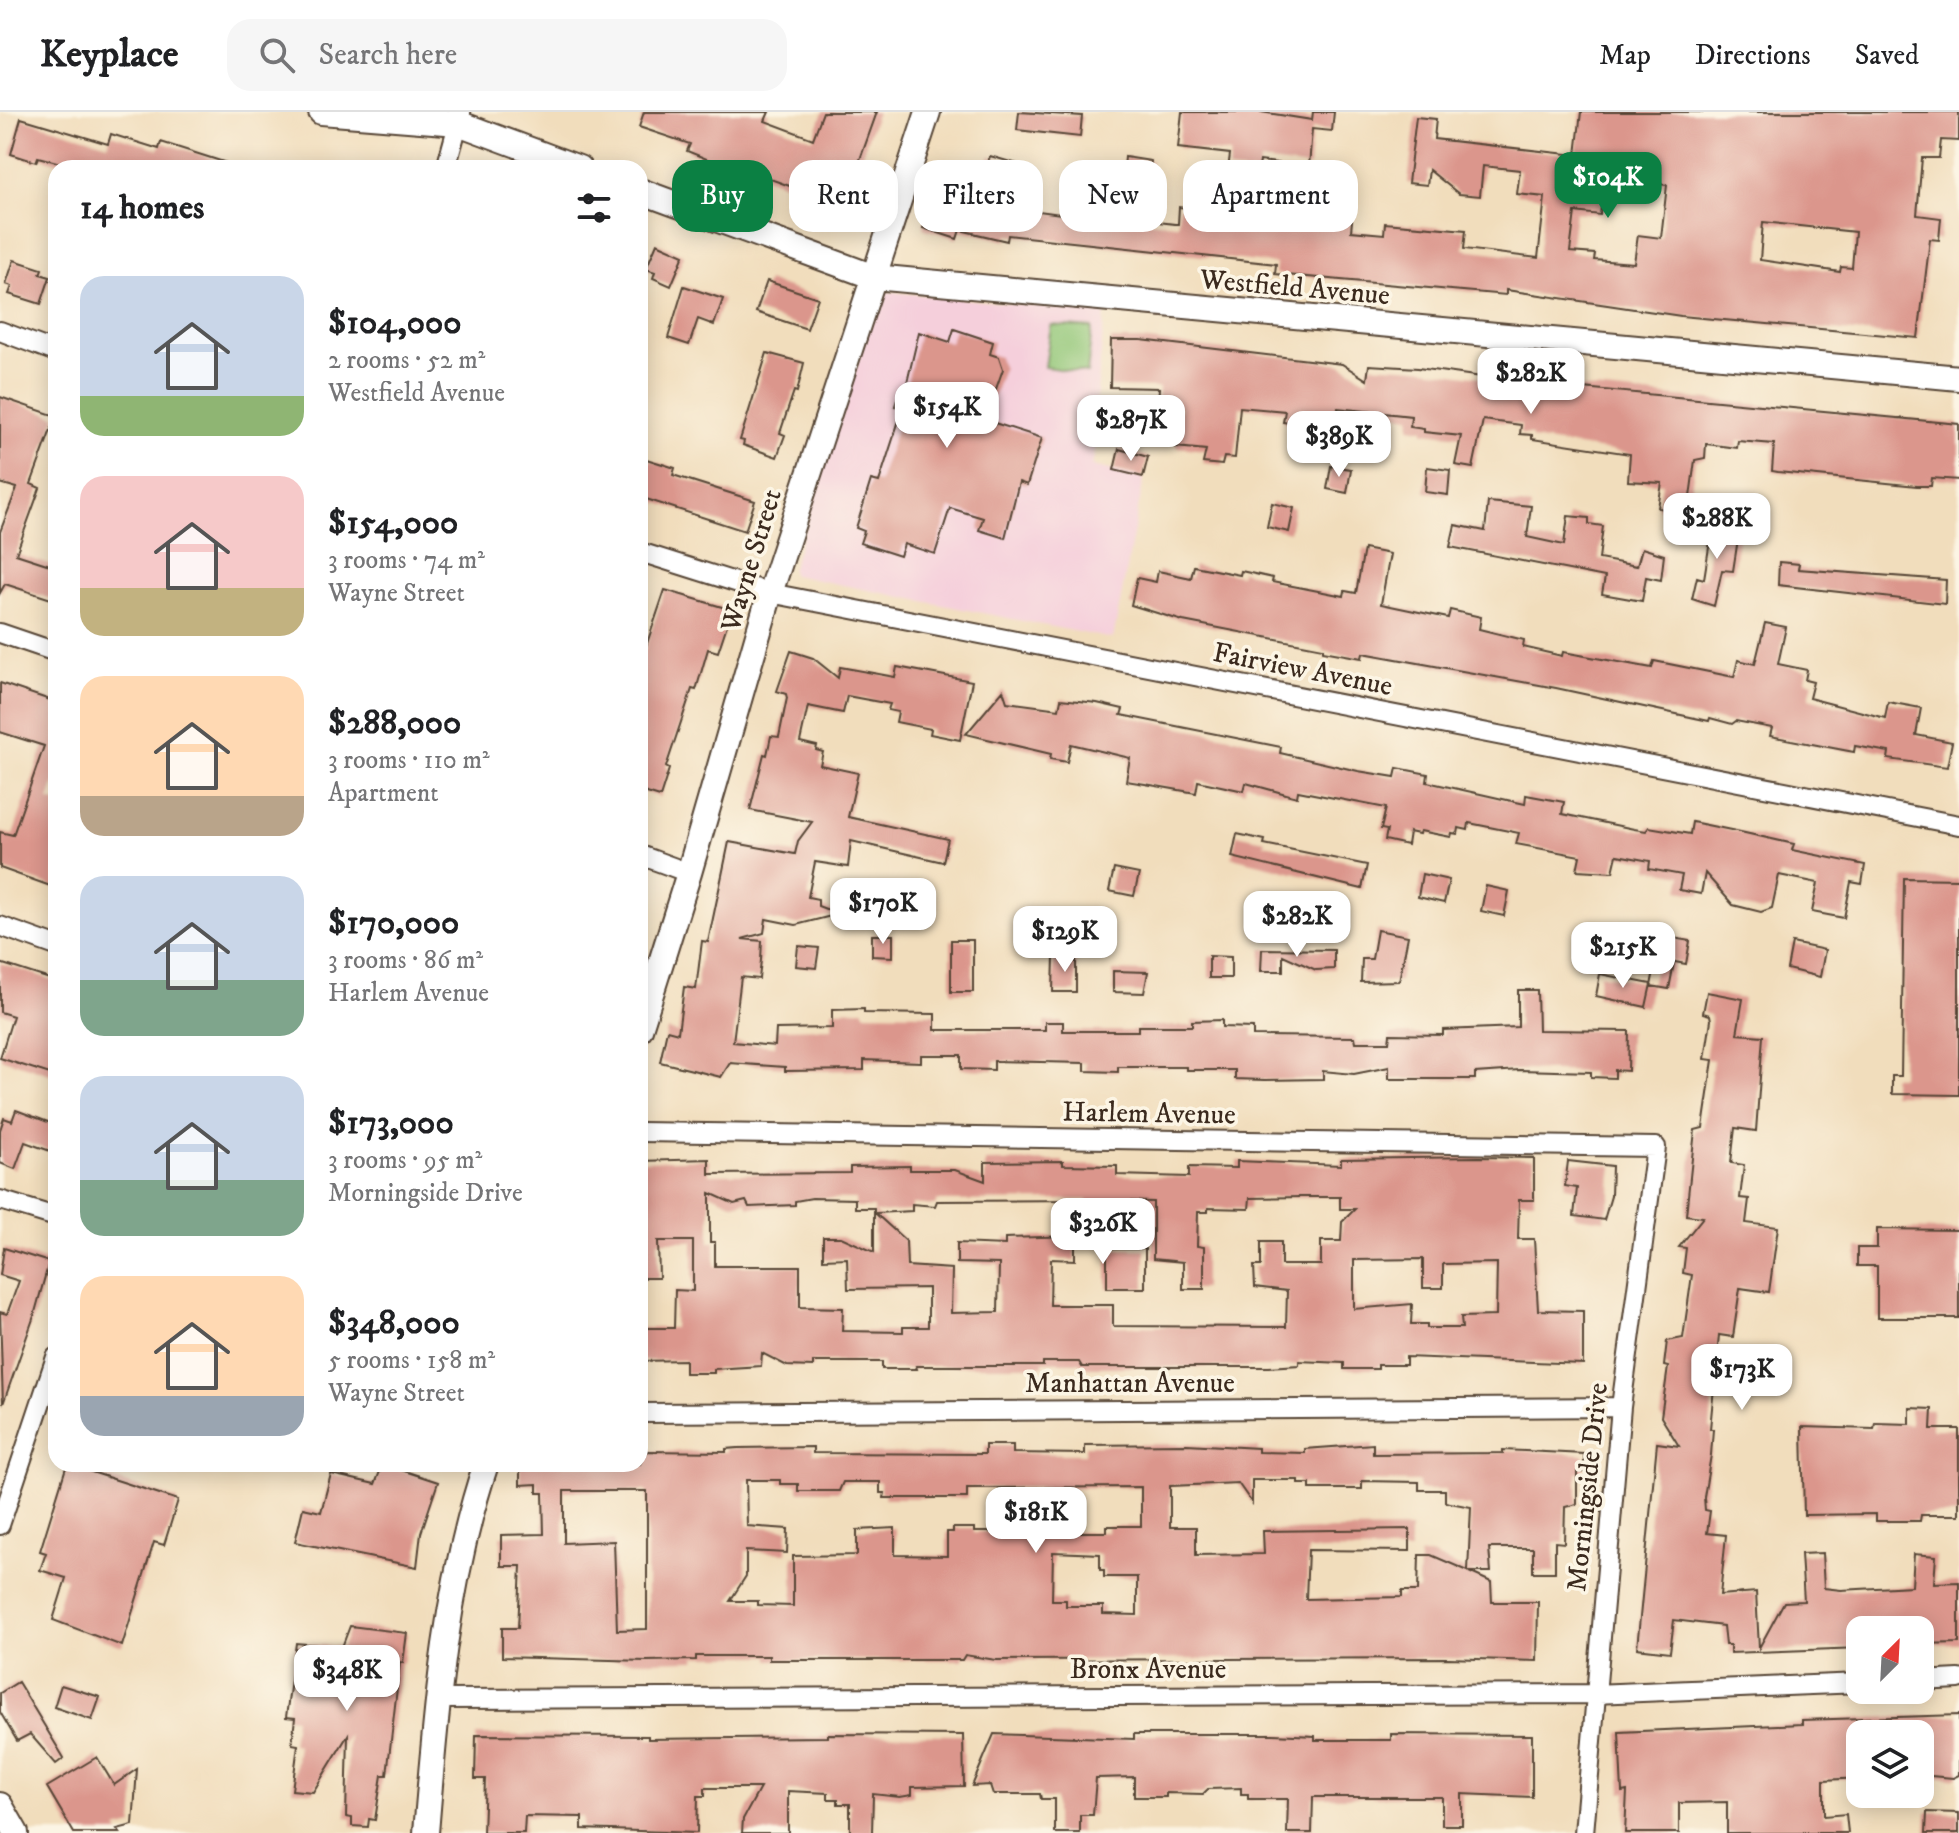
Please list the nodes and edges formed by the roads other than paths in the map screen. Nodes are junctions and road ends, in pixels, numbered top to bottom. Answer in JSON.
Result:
{"nodes":[{"id":1,"x":321,"y":112,"type":"edge"},
{"id":2,"x":928,"y":112,"type":"edge"},
{"id":3,"x":460,"y":118,"type":"edge"},
{"id":4,"x":448,"y":160,"type":"edge"},
{"id":5,"x":560,"y":160,"type":"edge"},
{"id":6,"x":648,"y":194,"type":"edge"},
{"id":7,"x":874,"y":277,"type":"junction"},
{"id":8,"x":0,"y":331,"type":"edge"},
{"id":9,"x":48,"y":349,"type":"edge"},
{"id":10,"x":1959,"y":378,"type":"edge"},
{"id":11,"x":648,"y":555,"type":"edge"},
{"id":12,"x":770,"y":593,"type":"junction"},
{"id":13,"x":0,"y":633,"type":"edge"},
{"id":14,"x":48,"y":649,"type":"edge"},
{"id":15,"x":1959,"y":825,"type":"edge"},
{"id":16,"x":648,"y":858,"type":"edge"},
{"id":17,"x":689,"y":873,"type":"junction"},
{"id":18,"x":0,"y":926,"type":"edge"},
{"id":19,"x":48,"y":943,"type":"edge"},
{"id":20,"x":648,"y":1004,"type":"edge"},
{"id":21,"x":648,"y":1132,"type":"edge"},
{"id":22,"x":1656,"y":1147,"type":"joint"},
{"id":23,"x":0,"y":1200,"type":"edge"},
{"id":24,"x":48,"y":1215,"type":"edge"},
{"id":25,"x":48,"y":1381,"type":"edge"},
{"id":26,"x":1621,"y":1407,"type":"junction"},
{"id":27,"x":648,"y":1413,"type":"edge"},
{"id":28,"x":483,"y":1472,"type":"edge"},
{"id":29,"x":0,"y":1525,"type":"edge"},
{"id":30,"x":1959,"y":1679,"type":"edge"},
{"id":31,"x":1934,"y":1680,"type":"edge"},
{"id":32,"x":1846,"y":1684,"type":"edge"},
{"id":33,"x":1593,"y":1694,"type":"junction"},
{"id":34,"x":436,"y":1699,"type":"junction"},
{"id":35,"x":0,"y":1805,"type":"edge"},
{"id":36,"x":16,"y":1833,"type":"edge"},
{"id":37,"x":426,"y":1833,"type":"edge"},
{"id":38,"x":1584,"y":1833,"type":"edge"}],
"edges":[{"from":1,"to":3,"type":"street"},
{"from":2,"to":7,"type":"street","name":"Wayne Street"},
{"from":3,"to":4,"type":"street"},
{"from":3,"to":5,"type":"street"},
{"from":6,"to":7,"type":"street","name":"Westfield Avenue"},
{"from":7,"to":10,"type":"street","name":"Westfield Avenue"},
{"from":7,"to":12,"type":"street","name":"Wayne Street"},
{"from":8,"to":9,"type":"street"},
{"from":11,"to":12,"type":"street","name":"Fairview Avenue"},
{"from":12,"to":15,"type":"street","name":"Fairview Avenue"},
{"from":12,"to":17,"type":"street","name":"Wayne Street"},
{"from":13,"to":14,"type":"street"},
{"from":16,"to":17,"type":"street"},
{"from":17,"to":20,"type":"street","name":"Wayne Street"},
{"from":18,"to":19,"type":"street"},
{"from":21,"to":22,"type":"street","name":"Harlem Avenue"},
{"from":22,"to":26,"type":"street","name":"Morningside Drive"},
{"from":23,"to":24,"type":"street"},
{"from":25,"to":29,"type":"street"},
{"from":26,"to":27,"type":"street","name":"Manhattan Avenue"},
{"from":26,"to":33,"type":"street","name":"Morningside Drive"},
{"from":28,"to":34,"type":"street"},
{"from":30,"to":31,"type":"street"},
{"from":32,"to":33,"type":"street","name":"Bronx Avenue"},
{"from":33,"to":34,"type":"street","name":"Bronx Avenue"},
{"from":33,"to":38,"type":"street","name":"Morningside Drive"},
{"from":34,"to":37,"type":"street"},
{"from":35,"to":36,"type":"street"}]}
